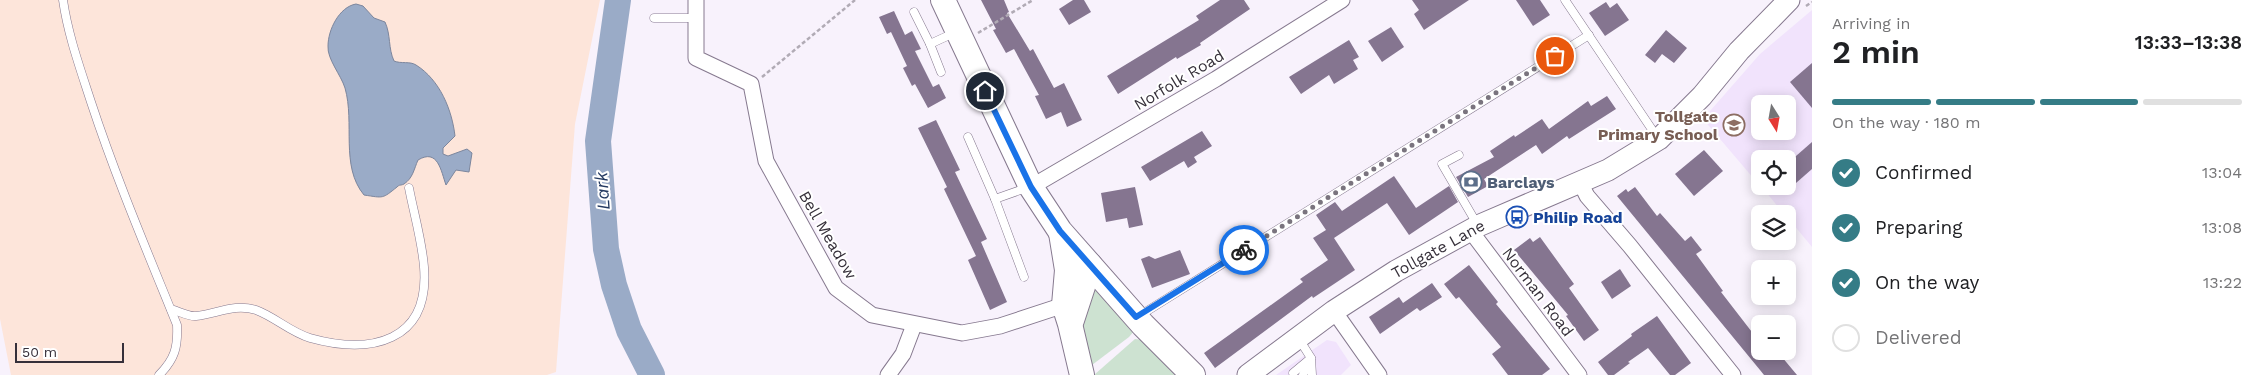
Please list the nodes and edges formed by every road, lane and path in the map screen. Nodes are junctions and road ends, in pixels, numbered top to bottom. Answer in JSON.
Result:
{"nodes":[{"id":1,"x":63,"y":0,"type":"edge"},
{"id":2,"x":696,"y":0,"type":"edge"},
{"id":3,"x":855,"y":0,"type":"edge"},
{"id":4,"x":943,"y":0,"type":"edge"},
{"id":5,"x":1033,"y":0,"type":"edge"},
{"id":6,"x":1342,"y":0,"type":"edge"},
{"id":7,"x":1565,"y":0,"type":"edge"},
{"id":8,"x":1789,"y":0,"type":"edge"},
{"id":9,"x":914,"y":12,"type":"dead end"},
{"id":10,"x":654,"y":18,"type":"dead end"},
{"id":11,"x":696,"y":18,"type":"junction"},
{"id":12,"x":1589,"y":35,"type":"junction"},
{"id":13,"x":960,"y":37,"type":"junction"},
{"id":14,"x":930,"y":44,"type":"junction"},
{"id":15,"x":941,"y":72,"type":"dead end"},
{"id":16,"x":750,"y":84,"type":"junction"},
{"id":17,"x":968,"y":137,"type":"dead end"},
{"id":18,"x":1658,"y":139,"type":"junction"},
{"id":19,"x":1459,"y":155,"type":"dead end"},
{"id":20,"x":1580,"y":182,"type":"junction"},
{"id":21,"x":1031,"y":187,"type":"junction"},
{"id":22,"x":409,"y":188,"type":"dead end"},
{"id":23,"x":995,"y":199,"type":"junction"},
{"id":24,"x":1474,"y":228,"type":"junction"},
{"id":25,"x":1060,"y":231,"type":"junction"},
{"id":26,"x":1090,"y":265,"type":"junction"},
{"id":27,"x":1024,"y":277,"type":"dead end"},
{"id":28,"x":171,"y":309,"type":"junction"},
{"id":29,"x":1334,"y":311,"type":"junction"},
{"id":30,"x":1067,"y":315,"type":"junction"},
{"id":31,"x":1136,"y":317,"type":"junction"},
{"id":32,"x":914,"y":325,"type":"junction"},
{"id":33,"x":1298,"y":338,"type":"junction"},
{"id":34,"x":1311,"y":358,"type":"junction"},
{"id":35,"x":1293,"y":373,"type":"dead end"},
{"id":36,"x":159,"y":375,"type":"edge"},
{"id":37,"x":888,"y":375,"type":"edge"},
{"id":38,"x":1082,"y":375,"type":"edge"},
{"id":39,"x":1193,"y":375,"type":"edge"},
{"id":40,"x":1248,"y":375,"type":"edge"},
{"id":41,"x":1303,"y":375,"type":"edge"},
{"id":42,"x":1312,"y":375,"type":"edge"},
{"id":43,"x":1379,"y":375,"type":"edge"},
{"id":44,"x":1579,"y":375,"type":"edge"},
{"id":45,"x":1733,"y":375,"type":"edge"}],
"edges":[{"from":1,"to":28,"type":"lane"},
{"from":2,"to":11,"type":"street"},
{"from":3,"to":16,"type":"path"},
{"from":4,"to":13,"type":"main road"},
{"from":5,"to":13,"type":"path"},
{"from":6,"to":21,"type":"street","name":"Norfolk Road"},
{"from":7,"to":12,"type":"lane"},
{"from":8,"to":18,"type":"street","name":"Tollgate Lane"},
{"from":9,"to":14,"type":"lane"},
{"from":10,"to":11,"type":"lane"},
{"from":11,"to":16,"type":"street"},
{"from":12,"to":18,"type":"lane"},
{"from":12,"to":31,"type":"lane"},
{"from":13,"to":14,"type":"lane"},
{"from":13,"to":21,"type":"main road"},
{"from":14,"to":15,"type":"lane"},
{"from":16,"to":32,"type":"street","name":"Bell Meadow"},
{"from":17,"to":23,"type":"lane"},
{"from":18,"to":20,"type":"street","name":"Tollgate Lane"},
{"from":19,"to":24,"type":"lane"},
{"from":20,"to":24,"type":"street","name":"Tollgate Lane"},
{"from":20,"to":45,"type":"street"},
{"from":21,"to":23,"type":"lane"},
{"from":21,"to":25,"type":"main road"},
{"from":22,"to":28,"type":"lane"},
{"from":23,"to":27,"type":"lane"},
{"from":24,"to":29,"type":"street","name":"Tollgate Lane"},
{"from":24,"to":44,"type":"street","name":"Norman Road"},
{"from":25,"to":26,"type":"main road"},
{"from":25,"to":30,"type":"main road"},
{"from":26,"to":30,"type":"main road"},
{"from":26,"to":31,"type":"main road"},
{"from":28,"to":36,"type":"lane"},
{"from":29,"to":33,"type":"street","name":"Tollgate Lane"},
{"from":29,"to":43,"type":"street"},
{"from":30,"to":32,"type":"street","name":"Bell Meadow"},
{"from":30,"to":38,"type":"main road"},
{"from":31,"to":39,"type":"main road"},
{"from":32,"to":37,"type":"street"},
{"from":33,"to":34,"type":"lane"},
{"from":33,"to":40,"type":"street","name":"Tollgate Lane"},
{"from":34,"to":35,"type":"lane"},
{"from":34,"to":41,"type":"lane"},
{"from":34,"to":42,"type":"lane"}]}
